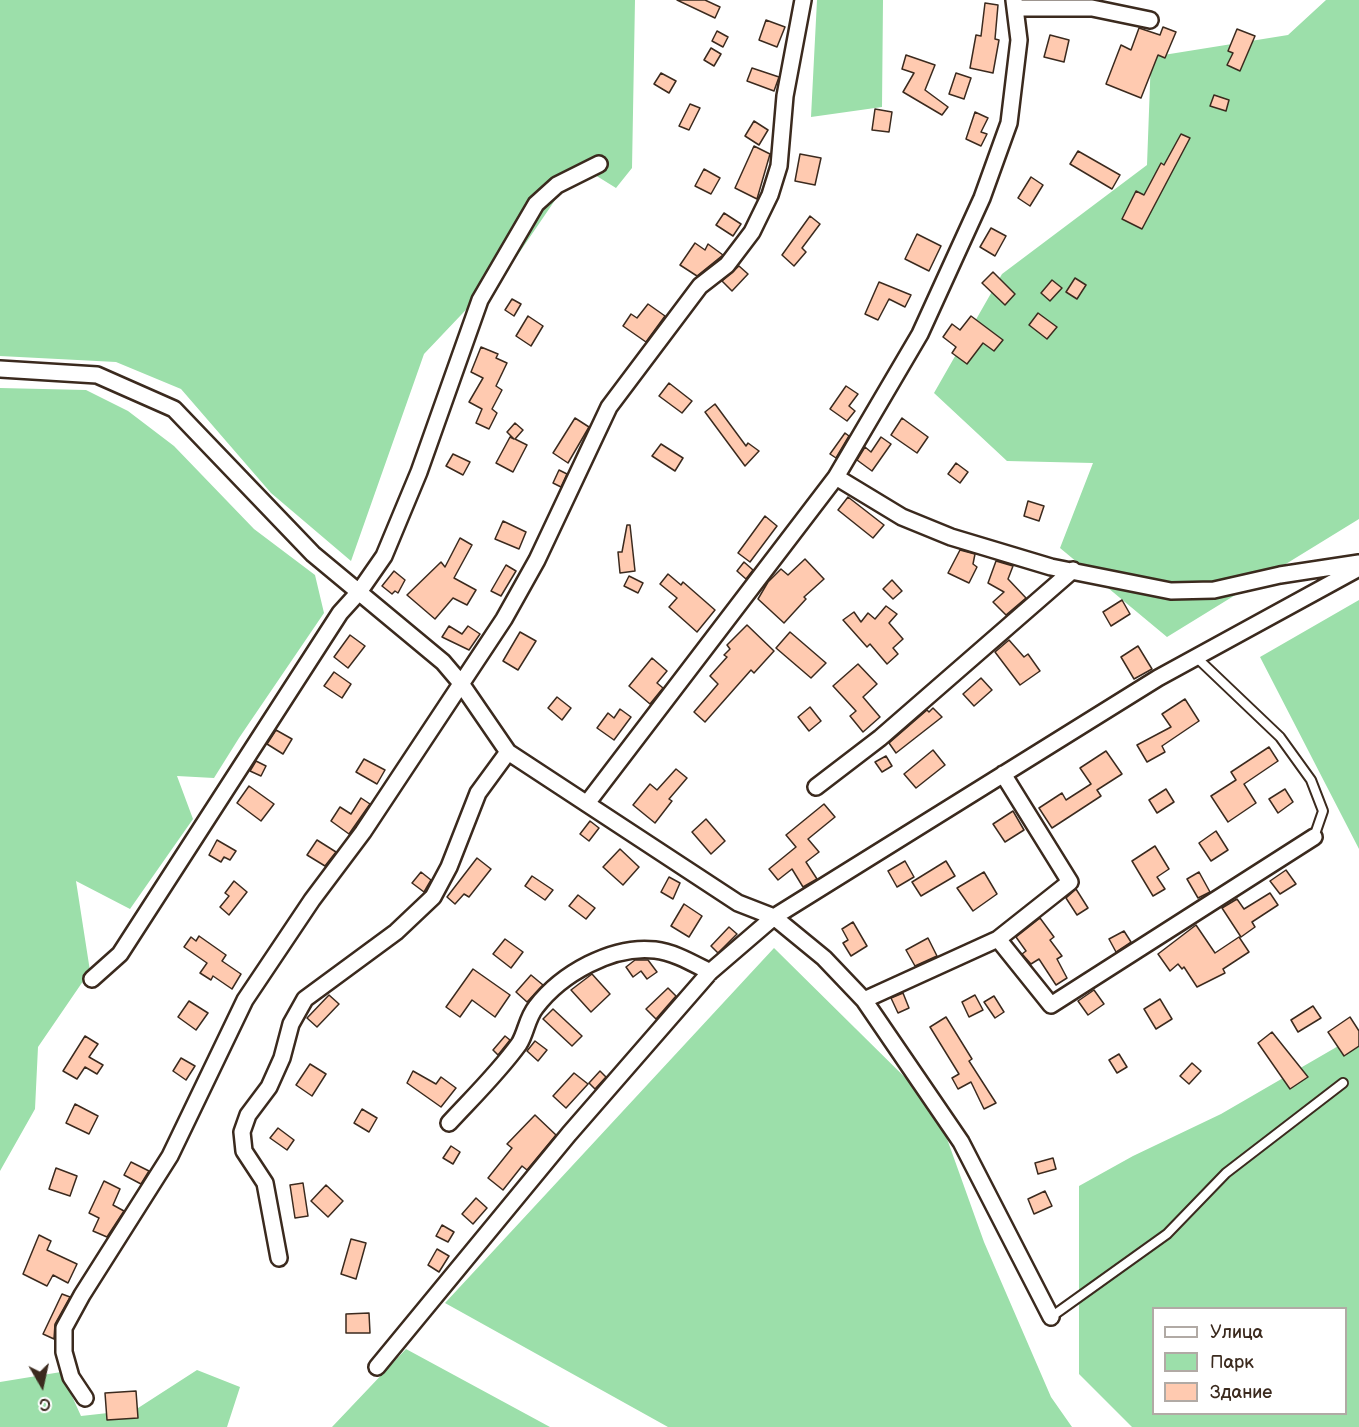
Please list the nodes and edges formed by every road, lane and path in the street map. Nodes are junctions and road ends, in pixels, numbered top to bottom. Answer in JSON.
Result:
{"nodes":[{"id":1,"x":803,"y":0,"type":"edge"},
{"id":2,"x":1014,"y":4,"type":"edge"},
{"id":3,"x":1150,"y":20,"type":"dead end"},
{"id":4,"x":599,"y":164,"type":"dead end"},
{"id":5,"x":0,"y":369,"type":"edge"},
{"id":6,"x":836,"y":477,"type":"junction"},
{"id":7,"x":1359,"y":563,"type":"edge"},
{"id":8,"x":1359,"y":568,"type":"edge"},
{"id":9,"x":1073,"y":570,"type":"junction"},
{"id":10,"x":359,"y":592,"type":"junction"},
{"id":11,"x":1195,"y":656,"type":"junction"},
{"id":12,"x":460,"y":682,"type":"junction"},
{"id":13,"x":508,"y":752,"type":"junction"},
{"id":14,"x":1003,"y":774,"type":"junction"},
{"id":15,"x":816,"y":787,"type":"dead end"},
{"id":16,"x":588,"y":802,"type":"junction"},
{"id":17,"x":1314,"y":837,"type":"joint"},
{"id":18,"x":774,"y":917,"type":"junction"},
{"id":19,"x":998,"y":939,"type":"junction"},
{"id":20,"x":710,"y":972,"type":"junction"},
{"id":21,"x":92,"y":979,"type":"dead end"},
{"id":22,"x":864,"y":1000,"type":"junction"},
{"id":23,"x":1343,"y":1083,"type":"dead end"},
{"id":24,"x":449,"y":1123,"type":"dead end"},
{"id":25,"x":279,"y":1258,"type":"dead end"},
{"id":26,"x":1051,"y":1317,"type":"joint"},
{"id":27,"x":377,"y":1367,"type":"dead end"},
{"id":28,"x":85,"y":1398,"type":"dead end"}],
"edges":[{"from":1,"to":12,"type":"street"},
{"from":2,"to":3,"type":"street"},
{"from":2,"to":6,"type":"street"},
{"from":4,"to":10,"type":"street"},
{"from":5,"to":10,"type":"street"},
{"from":6,"to":9,"type":"street"},
{"from":6,"to":16,"type":"street"},
{"from":7,"to":9,"type":"street"},
{"from":8,"to":11,"type":"street"},
{"from":9,"to":15,"type":"street"},
{"from":10,"to":12,"type":"street"},
{"from":10,"to":21,"type":"street"},
{"from":11,"to":14,"type":"street"},
{"from":11,"to":17,"type":"lane"},
{"from":12,"to":13,"type":"street"},
{"from":12,"to":28,"type":"street"},
{"from":13,"to":16,"type":"street"},
{"from":13,"to":25,"type":"street"},
{"from":14,"to":18,"type":"street"},
{"from":14,"to":19,"type":"street"},
{"from":16,"to":18,"type":"street"},
{"from":17,"to":19,"type":"street"},
{"from":18,"to":20,"type":"street"},
{"from":18,"to":22,"type":"street"},
{"from":19,"to":22,"type":"street"},
{"from":20,"to":24,"type":"street"},
{"from":20,"to":27,"type":"street"},
{"from":22,"to":26,"type":"street"},
{"from":23,"to":26,"type":"lane"}]}
